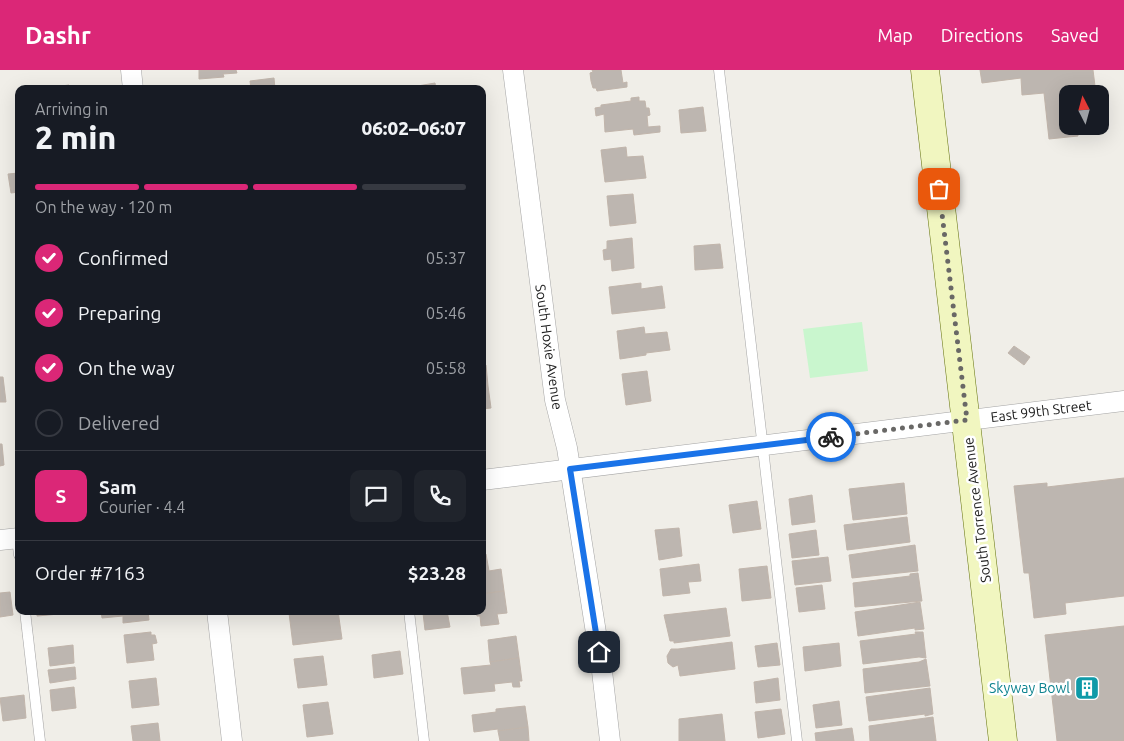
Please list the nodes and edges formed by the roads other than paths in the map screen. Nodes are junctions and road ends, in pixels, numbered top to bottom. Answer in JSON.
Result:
{"nodes":[{"id":1,"x":131,"y":70,"type":"edge"},
{"id":2,"x":513,"y":70,"type":"edge"},
{"id":3,"x":719,"y":70,"type":"edge"},
{"id":4,"x":925,"y":70,"type":"edge"},
{"id":5,"x":133,"y":85,"type":"edge"},
{"id":6,"x":1124,"y":400,"type":"edge"},
{"id":7,"x":967,"y":420,"type":"junction"},
{"id":8,"x":762,"y":446,"type":"junction"},
{"id":9,"x":570,"y":469,"type":"junction"},
{"id":10,"x":486,"y":480,"type":"edge"},
{"id":11,"x":25,"y":615,"type":"edge"},
{"id":12,"x":217,"y":615,"type":"edge"},
{"id":13,"x":409,"y":615,"type":"edge"},
{"id":14,"x":40,"y":741,"type":"edge"},
{"id":15,"x":232,"y":741,"type":"edge"},
{"id":16,"x":424,"y":741,"type":"edge"},
{"id":17,"x":610,"y":741,"type":"edge"},
{"id":18,"x":797,"y":741,"type":"edge"},
{"id":19,"x":1004,"y":741,"type":"edge"}],
"edges":[{"from":1,"to":5,"type":"street"},
{"from":2,"to":9,"type":"street","name":"South Hoxie Avenue"},
{"from":3,"to":8,"type":"lane"},
{"from":4,"to":7,"type":"main road","name":"South Torrence Avenue"},
{"from":6,"to":7,"type":"street","name":"East 99th Street"},
{"from":7,"to":8,"type":"street","name":"East 99th Street"},
{"from":7,"to":19,"type":"main road","name":"South Torrence Avenue"},
{"from":8,"to":9,"type":"street","name":"East 99th Street"},
{"from":8,"to":18,"type":"lane"},
{"from":9,"to":10,"type":"street","name":"East 99th Street"},
{"from":9,"to":17,"type":"street","name":"South Hoxie Avenue"},
{"from":11,"to":14,"type":"lane"},
{"from":12,"to":15,"type":"street"},
{"from":13,"to":16,"type":"lane"}]}
